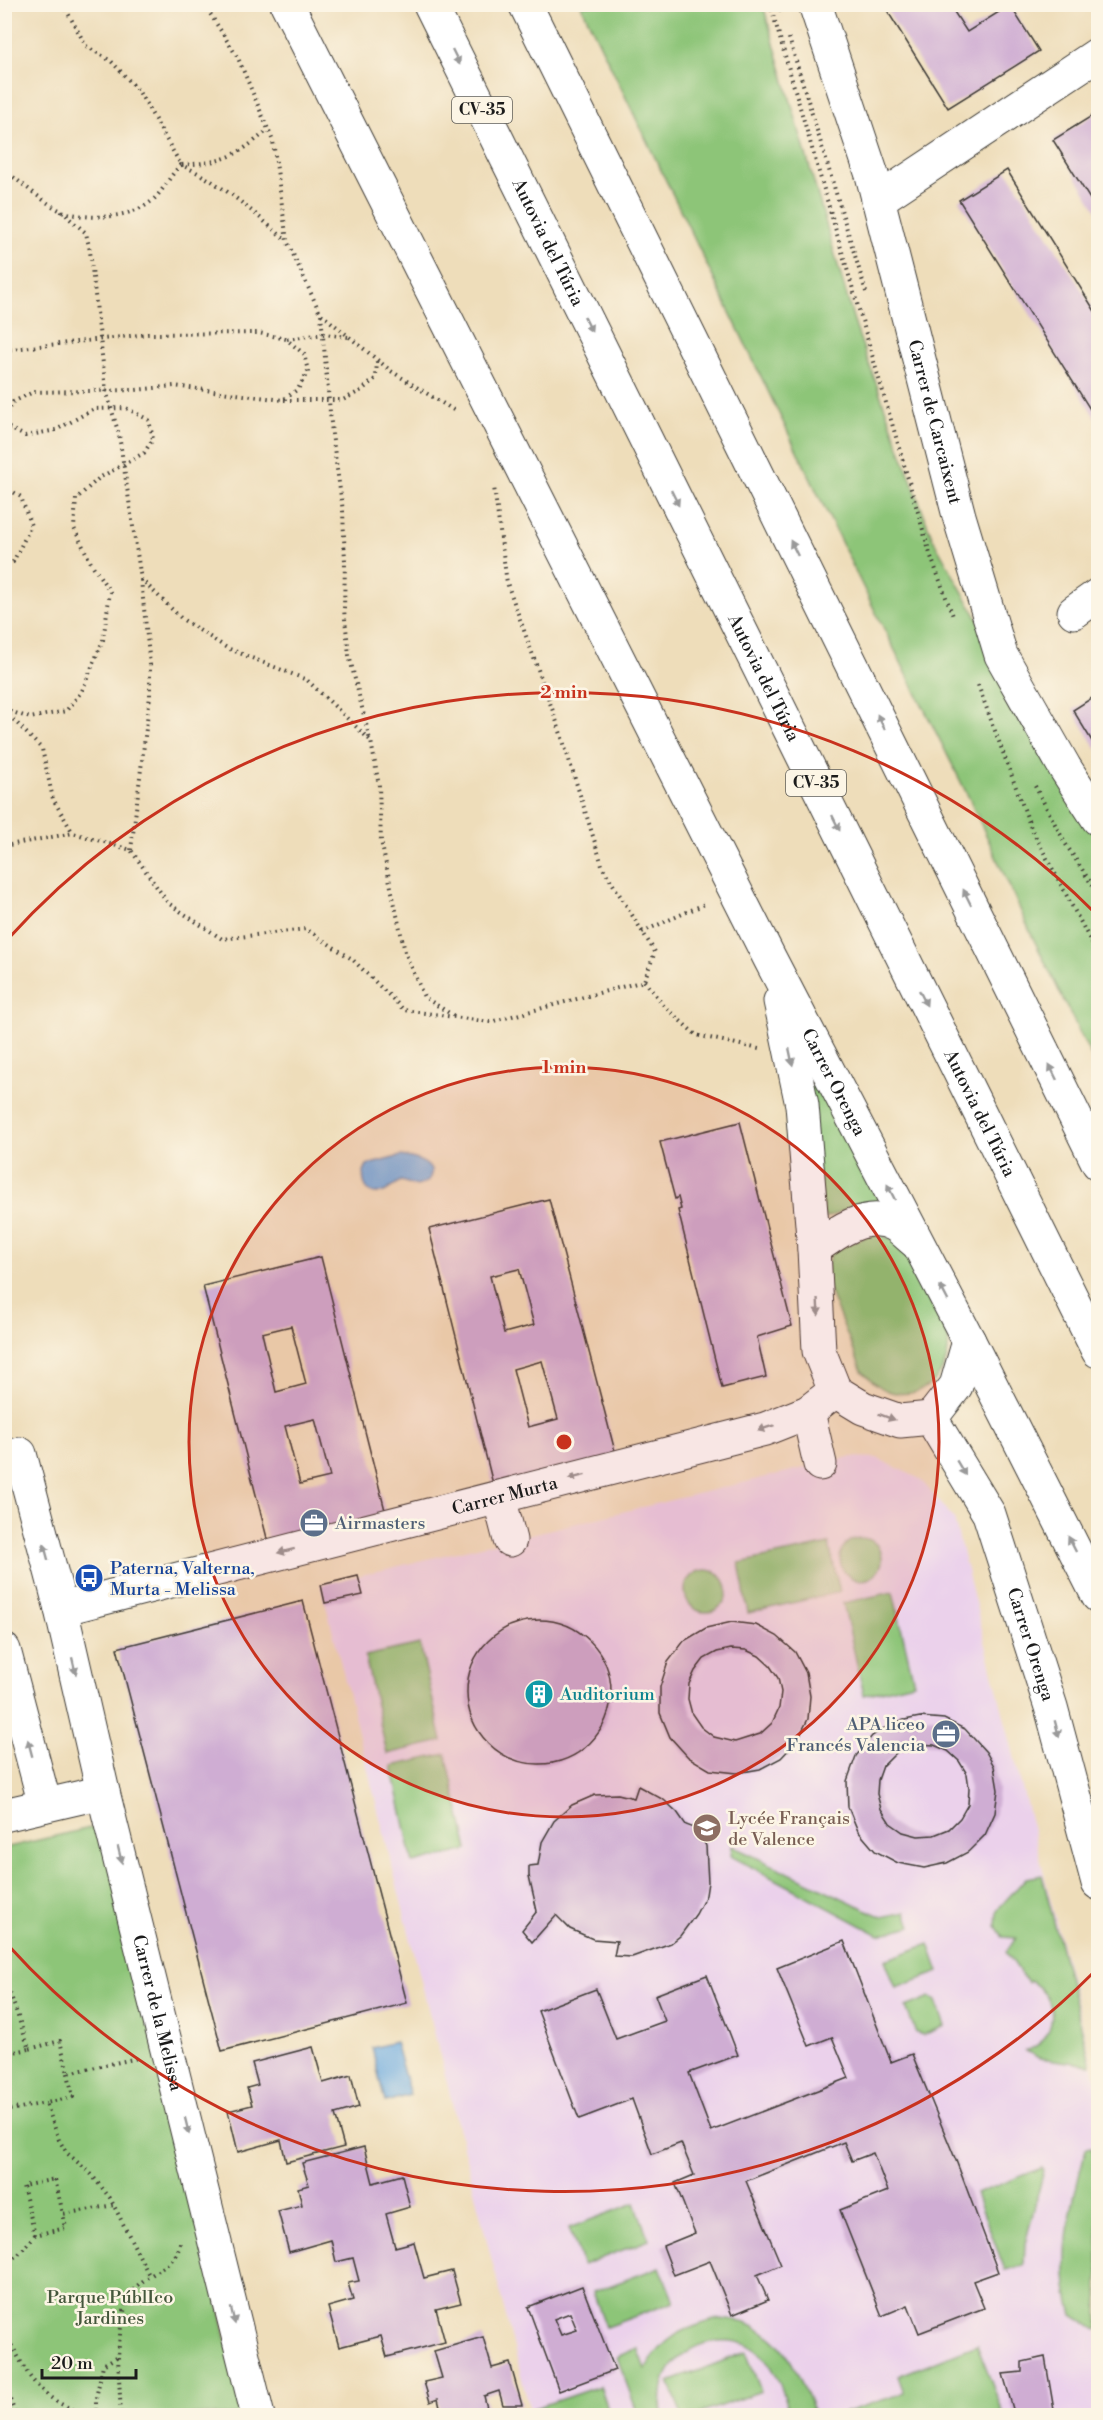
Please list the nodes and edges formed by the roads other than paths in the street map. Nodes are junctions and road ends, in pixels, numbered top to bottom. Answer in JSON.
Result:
{"nodes":[{"id":1,"x":287,"y":4,"type":"edge"},
{"id":2,"x":430,"y":4,"type":"edge"},
{"id":3,"x":525,"y":4,"type":"edge"},
{"id":4,"x":815,"y":4,"type":"edge"},
{"id":5,"x":1098,"y":54,"type":"edge"},
{"id":6,"x":878,"y":200,"type":"junction"},
{"id":7,"x":1098,"y":819,"type":"edge"},
{"id":8,"x":770,"y":959,"type":"junction"},
{"id":9,"x":1098,"y":1163,"type":"edge"},
{"id":10,"x":918,"y":1244,"type":"junction"},
{"id":11,"x":814,"y":1249,"type":"junction"},
{"id":12,"x":969,"y":1341,"type":"junction"},
{"id":13,"x":1098,"y":1351,"type":"edge"},
{"id":14,"x":835,"y":1391,"type":"junction"},
{"id":15,"x":808,"y":1412,"type":"junction"},
{"id":16,"x":931,"y":1418,"type":"junction"},
{"id":17,"x":4,"y":1458,"type":"edge"},
{"id":18,"x":820,"y":1464,"type":"dead end"},
{"id":19,"x":499,"y":1497,"type":"junction"},
{"id":20,"x":510,"y":1540,"type":"dead end"},
{"id":21,"x":1098,"y":1596,"type":"edge"},
{"id":22,"x":62,"y":1609,"type":"junction"},
{"id":23,"x":4,"y":1650,"type":"edge"},
{"id":24,"x":103,"y":1792,"type":"junction"},
{"id":25,"x":45,"y":1805,"type":"junction"},
{"id":26,"x":4,"y":1815,"type":"edge"},
{"id":27,"x":1098,"y":1883,"type":"edge"},
{"id":28,"x":258,"y":2415,"type":"edge"}],
"edges":[{"from":1,"to":8,"type":"main road"},
{"from":2,"to":13,"type":"main road","name":"Autovia del Túria","number":"CV-35","one_way":true},
{"from":9,"to":3,"type":"main road","one_way":true},
{"from":4,"to":6,"type":"main road","name":"Carrer de Carcaixent"},
{"from":5,"to":6,"type":"main road"},
{"from":6,"to":7,"type":"main road","name":"Carrer de Carcaixent"},
{"from":10,"to":8,"type":"main road","name":"Carrer Orenga","one_way":true},
{"from":8,"to":11,"type":"main road","name":"Carrer Orenga","one_way":true},
{"from":10,"to":11,"type":"main road"},
{"from":12,"to":10,"type":"main road","name":"Carrer Orenga","one_way":true},
{"from":11,"to":14,"type":"main road","name":"Carrer Orenga","one_way":true},
{"from":12,"to":16,"type":"main road"},
{"from":21,"to":12,"type":"main road","name":"Carrer Orenga","one_way":true},
{"from":14,"to":15,"type":"main road","name":"Carrer Murta"},
{"from":14,"to":16,"type":"main road","one_way":true},
{"from":15,"to":18,"type":"main road"},
{"from":15,"to":19,"type":"main road","name":"Carrer Murta","one_way":true},
{"from":16,"to":27,"type":"main road","name":"Carrer Orenga","one_way":true},
{"from":22,"to":17,"type":"main road","name":"Carrer de la Melissa","one_way":true},
{"from":19,"to":20,"type":"main road"},
{"from":19,"to":22,"type":"main road","name":"Carrer Murta","one_way":true},
{"from":22,"to":24,"type":"main road","name":"Carrer de la Melissa","one_way":true},
{"from":25,"to":23,"type":"main road","one_way":true},
{"from":24,"to":25,"type":"main road"},
{"from":24,"to":28,"type":"main road","name":"Carrer de la Melissa","one_way":true},
{"from":25,"to":26,"type":"main road"}]}
